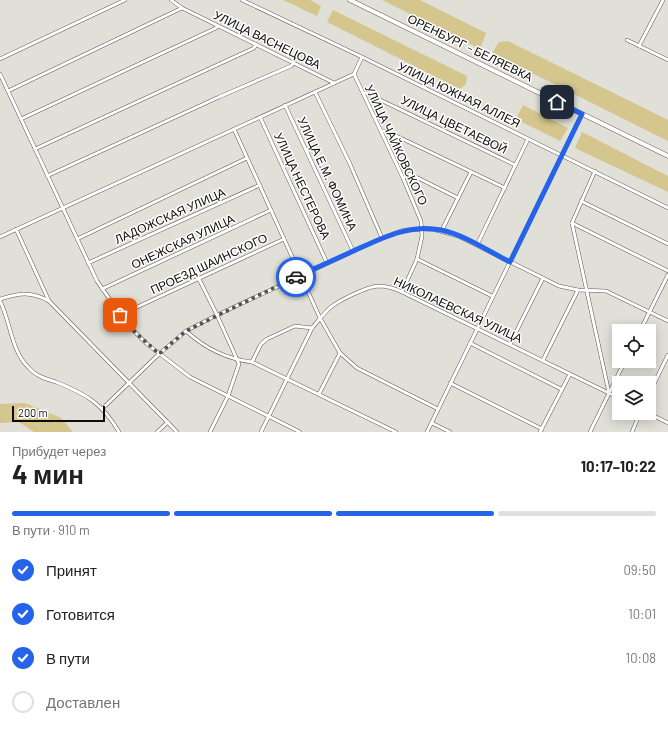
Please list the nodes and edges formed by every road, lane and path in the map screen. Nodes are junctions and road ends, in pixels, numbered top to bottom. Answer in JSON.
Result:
{"nodes":[{"id":1,"x":125,"y":0,"type":"edge"},
{"id":2,"x":171,"y":0,"type":"edge"},
{"id":3,"x":242,"y":0,"type":"edge"},
{"id":4,"x":350,"y":0,"type":"edge"},
{"id":5,"x":663,"y":0,"type":"edge"},
{"id":6,"x":182,"y":8,"type":"junction"},
{"id":7,"x":218,"y":26,"type":"junction"},
{"id":8,"x":627,"y":40,"type":"dead end"},
{"id":9,"x":256,"y":44,"type":"junction"},
{"id":10,"x":639,"y":46,"type":"junction"},
{"id":11,"x":362,"y":57,"type":"junction"},
{"id":12,"x":0,"y":59,"type":"edge"},
{"id":13,"x":668,"y":60,"type":"edge"},
{"id":14,"x":294,"y":63,"type":"junction"},
{"id":15,"x":0,"y":74,"type":"edge"},
{"id":16,"x":354,"y":74,"type":"junction"},
{"id":17,"x":334,"y":83,"type":"junction"},
{"id":18,"x":8,"y":91,"type":"junction"},
{"id":19,"x":315,"y":92,"type":"junction"},
{"id":20,"x":362,"y":93,"type":"junction"},
{"id":21,"x":284,"y":105,"type":"junction"},
{"id":22,"x":582,"y":114,"type":"junction"},
{"id":23,"x":260,"y":117,"type":"junction"},
{"id":24,"x":21,"y":119,"type":"junction"},
{"id":25,"x":234,"y":129,"type":"junction"},
{"id":26,"x":382,"y":131,"type":"junction"},
{"id":27,"x":528,"y":139,"type":"junction"},
{"id":28,"x":35,"y":149,"type":"junction"},
{"id":29,"x":562,"y":156,"type":"junction"},
{"id":30,"x":668,"y":156,"type":"edge"},
{"id":31,"x":247,"y":158,"type":"junction"},
{"id":32,"x":515,"y":165,"type":"junction"},
{"id":33,"x":595,"y":171,"type":"junction"},
{"id":34,"x":471,"y":172,"type":"junction"},
{"id":35,"x":47,"y":176,"type":"junction"},
{"id":36,"x":403,"y":178,"type":"junction"},
{"id":37,"x":260,"y":185,"type":"junction"},
{"id":38,"x":505,"y":188,"type":"junction"},
{"id":39,"x":458,"y":198,"type":"junction"},
{"id":40,"x":581,"y":201,"type":"junction"},
{"id":41,"x":62,"y":208,"type":"junction"},
{"id":42,"x":668,"y":208,"type":"edge"},
{"id":43,"x":271,"y":210,"type":"junction"},
{"id":44,"x":572,"y":223,"type":"junction"},
{"id":45,"x":422,"y":228,"type":"junction"},
{"id":46,"x":16,"y":229,"type":"junction"},
{"id":47,"x":442,"y":230,"type":"junction"},
{"id":48,"x":0,"y":237,"type":"edge"},
{"id":49,"x":382,"y":238,"type":"junction"},
{"id":50,"x":76,"y":239,"type":"junction"},
{"id":51,"x":284,"y":239,"type":"junction"},
{"id":52,"x":668,"y":244,"type":"edge"},
{"id":53,"x":477,"y":245,"type":"junction"},
{"id":54,"x":352,"y":251,"type":"junction"},
{"id":55,"x":417,"y":259,"type":"junction"},
{"id":56,"x":510,"y":262,"type":"junction"},
{"id":57,"x":88,"y":263,"type":"junction"},
{"id":58,"x":327,"y":263,"type":"junction"},
{"id":59,"x":668,"y":271,"type":"edge"},
{"id":60,"x":301,"y":275,"type":"junction"},
{"id":61,"x":668,"y":275,"type":"edge"},
{"id":62,"x":543,"y":278,"type":"junction"},
{"id":63,"x":199,"y":279,"type":"junction"},
{"id":64,"x":102,"y":289,"type":"junction"},
{"id":65,"x":578,"y":290,"type":"junction"},
{"id":66,"x":586,"y":290,"type":"junction"},
{"id":67,"x":402,"y":292,"type":"junction"},
{"id":68,"x":492,"y":296,"type":"junction"},
{"id":69,"x":0,"y":300,"type":"edge"},
{"id":70,"x":49,"y":301,"type":"junction"},
{"id":71,"x":649,"y":312,"type":"junction"},
{"id":72,"x":120,"y":315,"type":"junction"},
{"id":73,"x":218,"y":315,"type":"junction"},
{"id":74,"x":320,"y":318,"type":"junction"},
{"id":75,"x":668,"y":321,"type":"edge"},
{"id":76,"x":643,"y":324,"type":"edge"},
{"id":77,"x":477,"y":327,"type":"junction"},
{"id":78,"x":312,"y":328,"type":"junction"},
{"id":79,"x":186,"y":331,"type":"junction"},
{"id":80,"x":470,"y":342,"type":"junction"},
{"id":81,"x":510,"y":344,"type":"junction"},
{"id":82,"x":340,"y":353,"type":"junction"},
{"id":83,"x":159,"y":354,"type":"junction"},
{"id":84,"x":668,"y":355,"type":"edge"},
{"id":85,"x":238,"y":360,"type":"junction"},
{"id":86,"x":543,"y":360,"type":"junction"},
{"id":87,"x":252,"y":362,"type":"junction"},
{"id":88,"x":622,"y":368,"type":"edge"},
{"id":89,"x":570,"y":374,"type":"junction"},
{"id":90,"x":287,"y":379,"type":"junction"},
{"id":91,"x":656,"y":380,"type":"edge"},
{"id":92,"x":129,"y":383,"type":"junction"},
{"id":93,"x":450,"y":383,"type":"junction"},
{"id":94,"x":561,"y":389,"type":"junction"},
{"id":95,"x":610,"y":393,"type":"junction"},
{"id":96,"x":319,"y":394,"type":"junction"},
{"id":97,"x":228,"y":396,"type":"junction"},
{"id":98,"x":102,"y":408,"type":"junction"},
{"id":99,"x":438,"y":409,"type":"junction"},
{"id":100,"x":268,"y":416,"type":"junction"},
{"id":101,"x":656,"y":417,"type":"edge"},
{"id":102,"x":637,"y":420,"type":"edge"},
{"id":103,"x":168,"y":422,"type":"junction"},
{"id":104,"x":668,"y":422,"type":"edge"},
{"id":105,"x":432,"y":423,"type":"junction"},
{"id":106,"x":541,"y":430,"type":"edge"},
{"id":107,"x":119,"y":432,"type":"edge"},
{"id":108,"x":157,"y":432,"type":"edge"},
{"id":109,"x":177,"y":432,"type":"edge"},
{"id":110,"x":210,"y":432,"type":"edge"},
{"id":111,"x":261,"y":432,"type":"edge"},
{"id":112,"x":300,"y":432,"type":"edge"},
{"id":113,"x":396,"y":432,"type":"edge"},
{"id":114,"x":427,"y":432,"type":"edge"},
{"id":115,"x":450,"y":432,"type":"edge"},
{"id":116,"x":590,"y":432,"type":"edge"},
{"id":117,"x":632,"y":432,"type":"edge"}],
"edges":[{"from":1,"to":12,"type":"street"},
{"from":2,"to":6,"type":"street","name":"УЛИЦА ВАСНЕЦОВА"},
{"from":3,"to":11,"type":"street","name":"УЛИЦА ЮЖНАЯ АЛЛЕЯ"},
{"from":4,"to":22,"type":"main road","name":"ОРЕНБУРГ – БЕЛЯЕВКА"},
{"from":5,"to":10,"type":"street"},
{"from":6,"to":7,"type":"street","name":"УЛИЦА ВАСНЕЦОВА"},
{"from":6,"to":18,"type":"street"},
{"from":7,"to":9,"type":"street","name":"УЛИЦА ВАСНЕЦОВА"},
{"from":7,"to":24,"type":"street"},
{"from":8,"to":10,"type":"street"},
{"from":9,"to":14,"type":"street","name":"УЛИЦА ВАСНЕЦОВА"},
{"from":9,"to":28,"type":"street"},
{"from":10,"to":13,"type":"street"},
{"from":11,"to":16,"type":"street"},
{"from":11,"to":27,"type":"street","name":"УЛИЦА ЮЖНАЯ АЛЛЕЯ"},
{"from":14,"to":17,"type":"street","name":"УЛИЦА ВАСНЕЦОВА"},
{"from":14,"to":35,"type":"street"},
{"from":15,"to":18,"type":"street"},
{"from":16,"to":17,"type":"street"},
{"from":16,"to":20,"type":"street","name":"УЛИЦА ЧАЙКОВСКОГО"},
{"from":17,"to":19,"type":"street"},
{"from":18,"to":24,"type":"street"},
{"from":19,"to":21,"type":"street"},
{"from":19,"to":49,"type":"street"},
{"from":20,"to":26,"type":"street","name":"УЛИЦА ЧАЙКОВСКОГО"},
{"from":20,"to":32,"type":"street","name":"УЛИЦА ЦВЕТАЕВОЙ"},
{"from":21,"to":23,"type":"street"},
{"from":21,"to":54,"type":"street","name":"УЛИЦА Е.М. ФОМИНА"},
{"from":22,"to":29,"type":"street"},
{"from":22,"to":30,"type":"main road","name":"ОРЕНБУРГ – БЕЛЯЕВКА"},
{"from":23,"to":25,"type":"street"},
{"from":23,"to":58,"type":"street","name":"УЛИЦА НЕСТЕРОВА"},
{"from":24,"to":28,"type":"street"},
{"from":25,"to":31,"type":"street"},
{"from":25,"to":41,"type":"street"},
{"from":26,"to":34,"type":"street"},
{"from":26,"to":36,"type":"street","name":"УЛИЦА ЧАЙКОВСКОГО"},
{"from":27,"to":29,"type":"street","name":"УЛИЦА ЮЖНАЯ АЛЛЕЯ"},
{"from":27,"to":32,"type":"street"},
{"from":28,"to":35,"type":"street"},
{"from":29,"to":33,"type":"street","name":"УЛИЦА ЮЖНАЯ АЛЛЕЯ"},
{"from":29,"to":56,"type":"street"},
{"from":31,"to":37,"type":"street"},
{"from":31,"to":50,"type":"street"},
{"from":32,"to":38,"type":"street"},
{"from":33,"to":40,"type":"street"},
{"from":33,"to":42,"type":"street","name":"УЛИЦА ЮЖНАЯ АЛЛЕЯ"},
{"from":34,"to":38,"type":"street"},
{"from":34,"to":39,"type":"street"},
{"from":35,"to":41,"type":"street"},
{"from":36,"to":39,"type":"street"},
{"from":36,"to":45,"type":"street","name":"УЛИЦА ЧАЙКОВСКОГО"},
{"from":37,"to":43,"type":"street"},
{"from":37,"to":57,"type":"street","name":"ЛАДОЖСКАЯ УЛИЦА"},
{"from":38,"to":53,"type":"street"},
{"from":39,"to":47,"type":"street"},
{"from":40,"to":44,"type":"street"},
{"from":40,"to":52,"type":"street"},
{"from":41,"to":46,"type":"street"},
{"from":41,"to":50,"type":"street"},
{"from":43,"to":51,"type":"street"},
{"from":43,"to":64,"type":"street","name":"ОНЕЖСКАЯ УЛИЦА"},
{"from":44,"to":59,"type":"street"},
{"from":44,"to":66,"type":"street"},
{"from":45,"to":47,"type":"street"},
{"from":45,"to":49,"type":"street"},
{"from":45,"to":55,"type":"street","name":"УЛИЦА ЧАЙКОВСКОГО"},
{"from":46,"to":48,"type":"street"},
{"from":46,"to":70,"type":"street"},
{"from":47,"to":53,"type":"street"},
{"from":49,"to":54,"type":"street"},
{"from":50,"to":57,"type":"street"},
{"from":51,"to":60,"type":"street"},
{"from":51,"to":63,"type":"street","name":"ПРОЕЗД ШАИНСКОГО"},
{"from":53,"to":56,"type":"street"},
{"from":54,"to":58,"type":"street"},
{"from":55,"to":67,"type":"street","name":"УЛИЦА ЧАЙКОВСКОГО"},
{"from":55,"to":68,"type":"street"},
{"from":56,"to":62,"type":"street"},
{"from":56,"to":68,"type":"street"},
{"from":57,"to":64,"type":"street"},
{"from":58,"to":60,"type":"street"},
{"from":60,"to":73,"type":"street"},
{"from":60,"to":74,"type":"street"},
{"from":61,"to":71,"type":"street"},
{"from":62,"to":65,"type":"street"},
{"from":62,"to":81,"type":"street"},
{"from":63,"to":72,"type":"street","name":"ПРОЕЗД ШАИНСКОГО"},
{"from":63,"to":73,"type":"street"},
{"from":64,"to":72,"type":"street"},
{"from":65,"to":66,"type":"street"},
{"from":65,"to":86,"type":"street"},
{"from":66,"to":71,"type":"street"},
{"from":66,"to":95,"type":"street"},
{"from":67,"to":74,"type":"street","name":"НИКОЛАЕВСКАЯ УЛИЦА"},
{"from":67,"to":77,"type":"street","name":"НИКОЛАЕВСКАЯ УЛИЦА"},
{"from":68,"to":77,"type":"street"},
{"from":69,"to":70,"type":"street"},
{"from":69,"to":98,"type":"street"},
{"from":70,"to":92,"type":"street"},
{"from":71,"to":75,"type":"street"},
{"from":71,"to":76,"type":"street"},
{"from":72,"to":83,"type":"street"},
{"from":73,"to":79,"type":"street"},
{"from":73,"to":85,"type":"street"},
{"from":74,"to":78,"type":"street","name":"НИКОЛАЕВСКАЯ УЛИЦА"},
{"from":74,"to":82,"type":"street"},
{"from":77,"to":80,"type":"street"},
{"from":77,"to":81,"type":"street","name":"НИКОЛАЕВСКАЯ УЛИЦА"},
{"from":78,"to":87,"type":"street"},
{"from":78,"to":90,"type":"street","name":"НИКОЛАЕВСКАЯ УЛИЦА"},
{"from":79,"to":83,"type":"street"},
{"from":79,"to":85,"type":"street"},
{"from":80,"to":93,"type":"street"},
{"from":80,"to":94,"type":"street"},
{"from":81,"to":86,"type":"street","name":"НИКОЛАЕВСКАЯ УЛИЦА"},
{"from":82,"to":96,"type":"street"},
{"from":82,"to":99,"type":"street"},
{"from":83,"to":92,"type":"street"},
{"from":83,"to":97,"type":"street"},
{"from":84,"to":91,"type":"street"},
{"from":85,"to":87,"type":"street"},
{"from":85,"to":97,"type":"street"},
{"from":86,"to":89,"type":"street","name":"НИКОЛАЕВСКАЯ УЛИЦА"},
{"from":87,"to":90,"type":"street"},
{"from":88,"to":95,"type":"street"},
{"from":89,"to":94,"type":"street"},
{"from":89,"to":95,"type":"street","name":"НИКОЛАЕВСКАЯ УЛИЦА"},
{"from":90,"to":96,"type":"street"},
{"from":90,"to":100,"type":"street","name":"НИКОЛАЕВСКАЯ УЛИЦА"},
{"from":92,"to":98,"type":"street"},
{"from":92,"to":103,"type":"street"},
{"from":93,"to":99,"type":"street"},
{"from":93,"to":106,"type":"street"},
{"from":94,"to":106,"type":"street"},
{"from":95,"to":116,"type":"street"},
{"from":96,"to":113,"type":"street"},
{"from":97,"to":100,"type":"street"},
{"from":97,"to":110,"type":"street"},
{"from":98,"to":107,"type":"street"},
{"from":99,"to":105,"type":"street"},
{"from":100,"to":111,"type":"street","name":"НИКОЛАЕВСКАЯ УЛИЦА"},
{"from":100,"to":112,"type":"street"},
{"from":101,"to":104,"type":"street"},
{"from":102,"to":117,"type":"street"},
{"from":103,"to":108,"type":"street"},
{"from":103,"to":109,"type":"street"},
{"from":105,"to":114,"type":"street"},
{"from":105,"to":115,"type":"street"}]}
